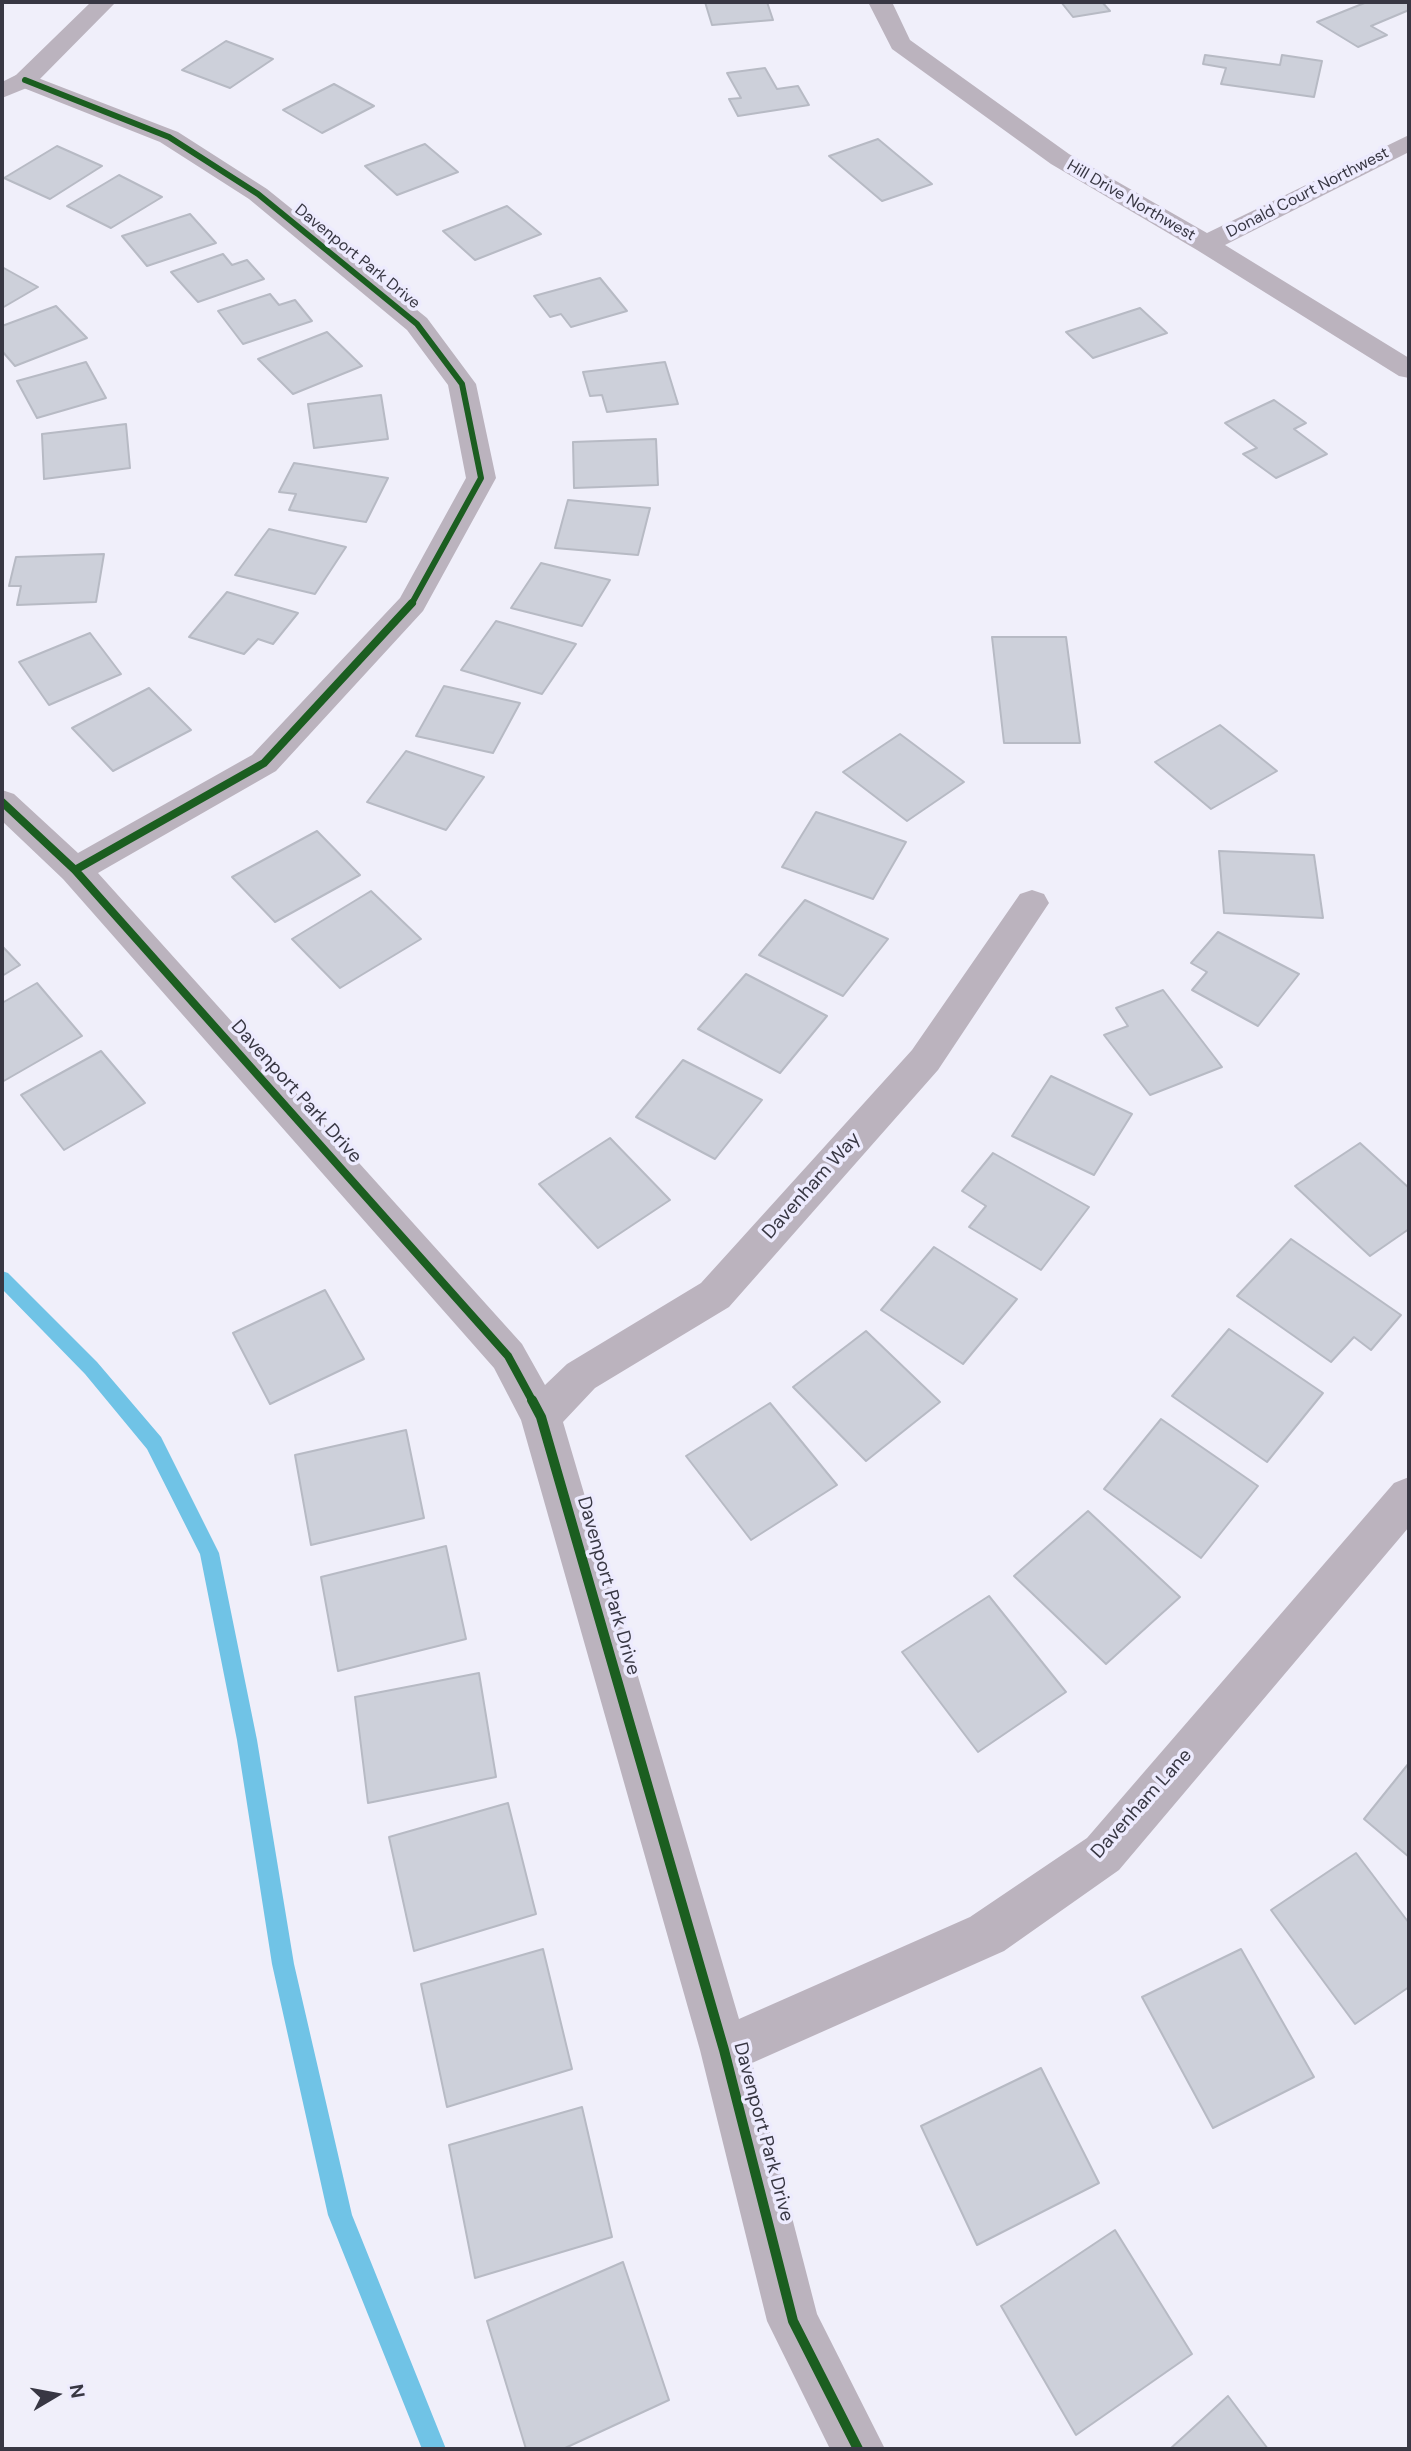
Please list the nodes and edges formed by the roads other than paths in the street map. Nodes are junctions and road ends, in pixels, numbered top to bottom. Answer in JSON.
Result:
{"nodes":[{"id":1,"x":104,"y":2,"type":"edge"},
{"id":2,"x":880,"y":2,"type":"edge"},
{"id":3,"x":14,"y":85,"type":"edge"},
{"id":4,"x":1409,"y":142,"type":"edge"},
{"id":5,"x":1206,"y":244,"type":"junction"},
{"id":6,"x":1409,"y":370,"type":"edge"},
{"id":7,"x":2,"y":802,"type":"edge"},
{"id":8,"x":75,"y":870,"type":"junction"},
{"id":9,"x":1032,"y":903,"type":"dead end"},
{"id":10,"x":541,"y":1417,"type":"junction"},
{"id":11,"x":1409,"y":1496,"type":"edge"},
{"id":12,"x":724,"y":2050,"type":"junction"},
{"id":13,"x":858,"y":2449,"type":"edge"}],
"edges":[{"from":1,"to":3,"type":"street"},
{"from":2,"to":5,"type":"street","name":"Hill Drive Northwest"},
{"from":3,"to":8,"type":"street","name":"Davenport Park Drive"},
{"from":4,"to":5,"type":"street","name":"Donald Court Northwest"},
{"from":5,"to":6,"type":"street","name":"Hill Drive Northwest"},
{"from":7,"to":8,"type":"street","name":"Davenport Park Drive"},
{"from":8,"to":10,"type":"street","name":"Davenport Park Drive"},
{"from":9,"to":10,"type":"street","name":"Davenham Way"},
{"from":10,"to":12,"type":"street","name":"Davenport Park Drive"},
{"from":11,"to":12,"type":"street","name":"Davenham Lane"},
{"from":12,"to":13,"type":"street","name":"Davenport Park Drive"}]}
